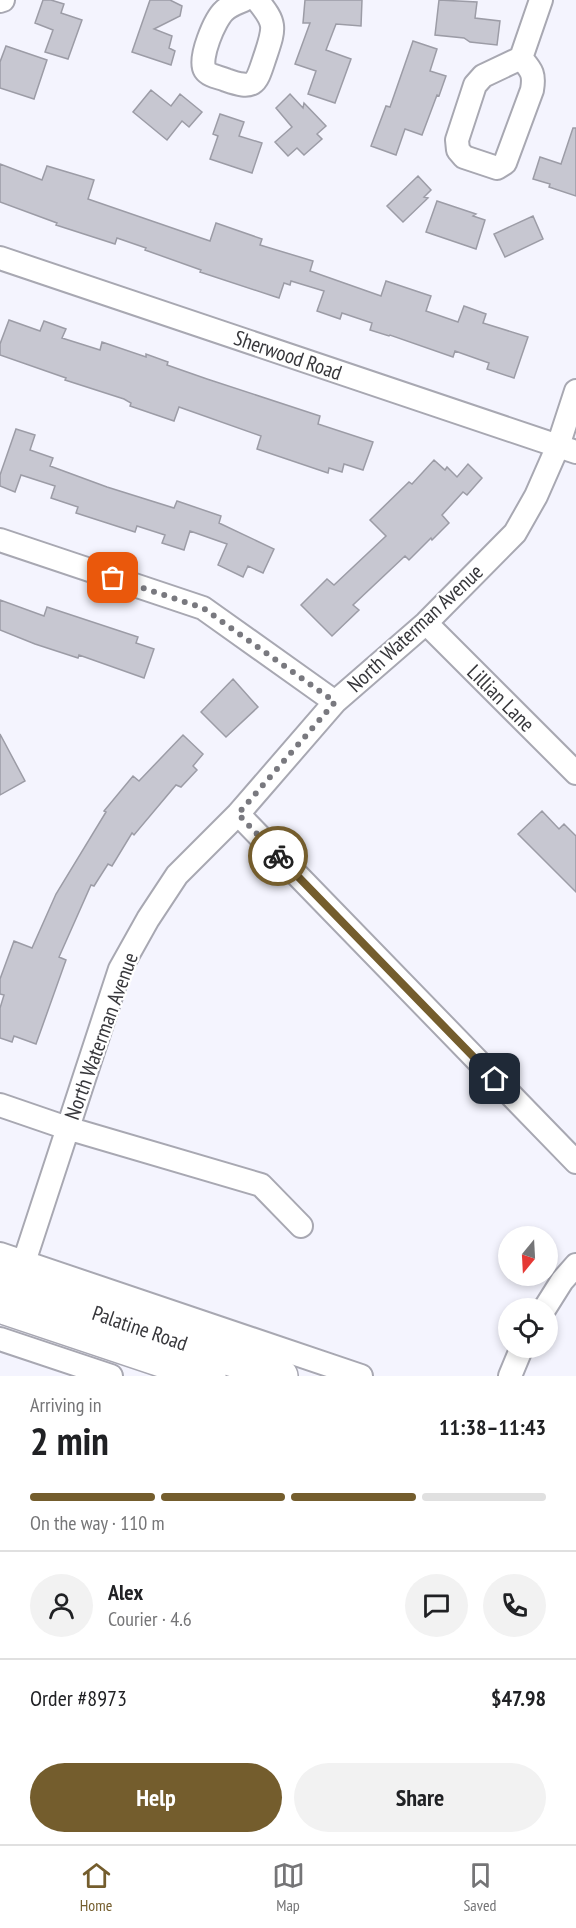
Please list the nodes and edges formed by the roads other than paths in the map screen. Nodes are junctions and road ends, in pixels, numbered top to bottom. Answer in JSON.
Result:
{"nodes":[{"id":1,"x":244,"y":0,"type":"edge"},
{"id":2,"x":257,"y":0,"type":"edge"},
{"id":3,"x":541,"y":0,"type":"edge"},
{"id":4,"x":521,"y":58,"type":"junction"},
{"id":5,"x":0,"y":258,"type":"edge"},
{"id":6,"x":576,"y":391,"type":"edge"},
{"id":7,"x":567,"y":449,"type":"edge"},
{"id":8,"x":0,"y":540,"type":"edge"},
{"id":9,"x":426,"y":623,"type":"junction"},
{"id":10,"x":335,"y":702,"type":"junction"},
{"id":11,"x":576,"y":773,"type":"edge"},
{"id":12,"x":238,"y":814,"type":"junction"},
{"id":13,"x":0,"y":1105,"type":"edge"},
{"id":14,"x":67,"y":1128,"type":"junction"},
{"id":15,"x":576,"y":1162,"type":"edge"},
{"id":16,"x":301,"y":1226,"type":"dead end"},
{"id":17,"x":0,"y":1254,"type":"edge"},
{"id":18,"x":576,"y":1265,"type":"edge"},
{"id":19,"x":12,"y":1271,"type":"edge"},
{"id":20,"x":551,"y":1298,"type":"edge"},
{"id":21,"x":0,"y":1306,"type":"edge"},
{"id":22,"x":0,"y":1339,"type":"edge"},
{"id":23,"x":517,"y":1358,"type":"edge"},
{"id":24,"x":111,"y":1376,"type":"edge"},
{"id":25,"x":209,"y":1376,"type":"edge"},
{"id":26,"x":281,"y":1376,"type":"edge"},
{"id":27,"x":361,"y":1376,"type":"edge"},
{"id":28,"x":510,"y":1376,"type":"edge"}],
"edges":[{"from":1,"to":2,"type":"street"},
{"from":3,"to":4,"type":"street"},
{"from":4,"to":4,"type":"street"},
{"from":5,"to":7,"type":"street","name":"Sherwood Road"},
{"from":6,"to":7,"type":"street","name":"North Waterman Avenue"},
{"from":7,"to":9,"type":"street","name":"North Waterman Avenue"},
{"from":8,"to":10,"type":"street"},
{"from":9,"to":10,"type":"street","name":"North Waterman Avenue"},
{"from":9,"to":11,"type":"street","name":"Lillian Lane"},
{"from":10,"to":12,"type":"street","name":"North Waterman Avenue"},
{"from":12,"to":14,"type":"street","name":"North Waterman Avenue"},
{"from":12,"to":15,"type":"street"},
{"from":13,"to":14,"type":"street"},
{"from":14,"to":16,"type":"street"},
{"from":14,"to":19,"type":"street","name":"North Waterman Avenue"},
{"from":17,"to":19,"type":"street"},
{"from":18,"to":20,"type":"street"},
{"from":19,"to":26,"type":"highway","name":"Palatine Road"},
{"from":19,"to":27,"type":"street"},
{"from":21,"to":25,"type":"highway","name":"Palatine Road"},
{"from":22,"to":24,"type":"street"},
{"from":23,"to":28,"type":"street"}]}
